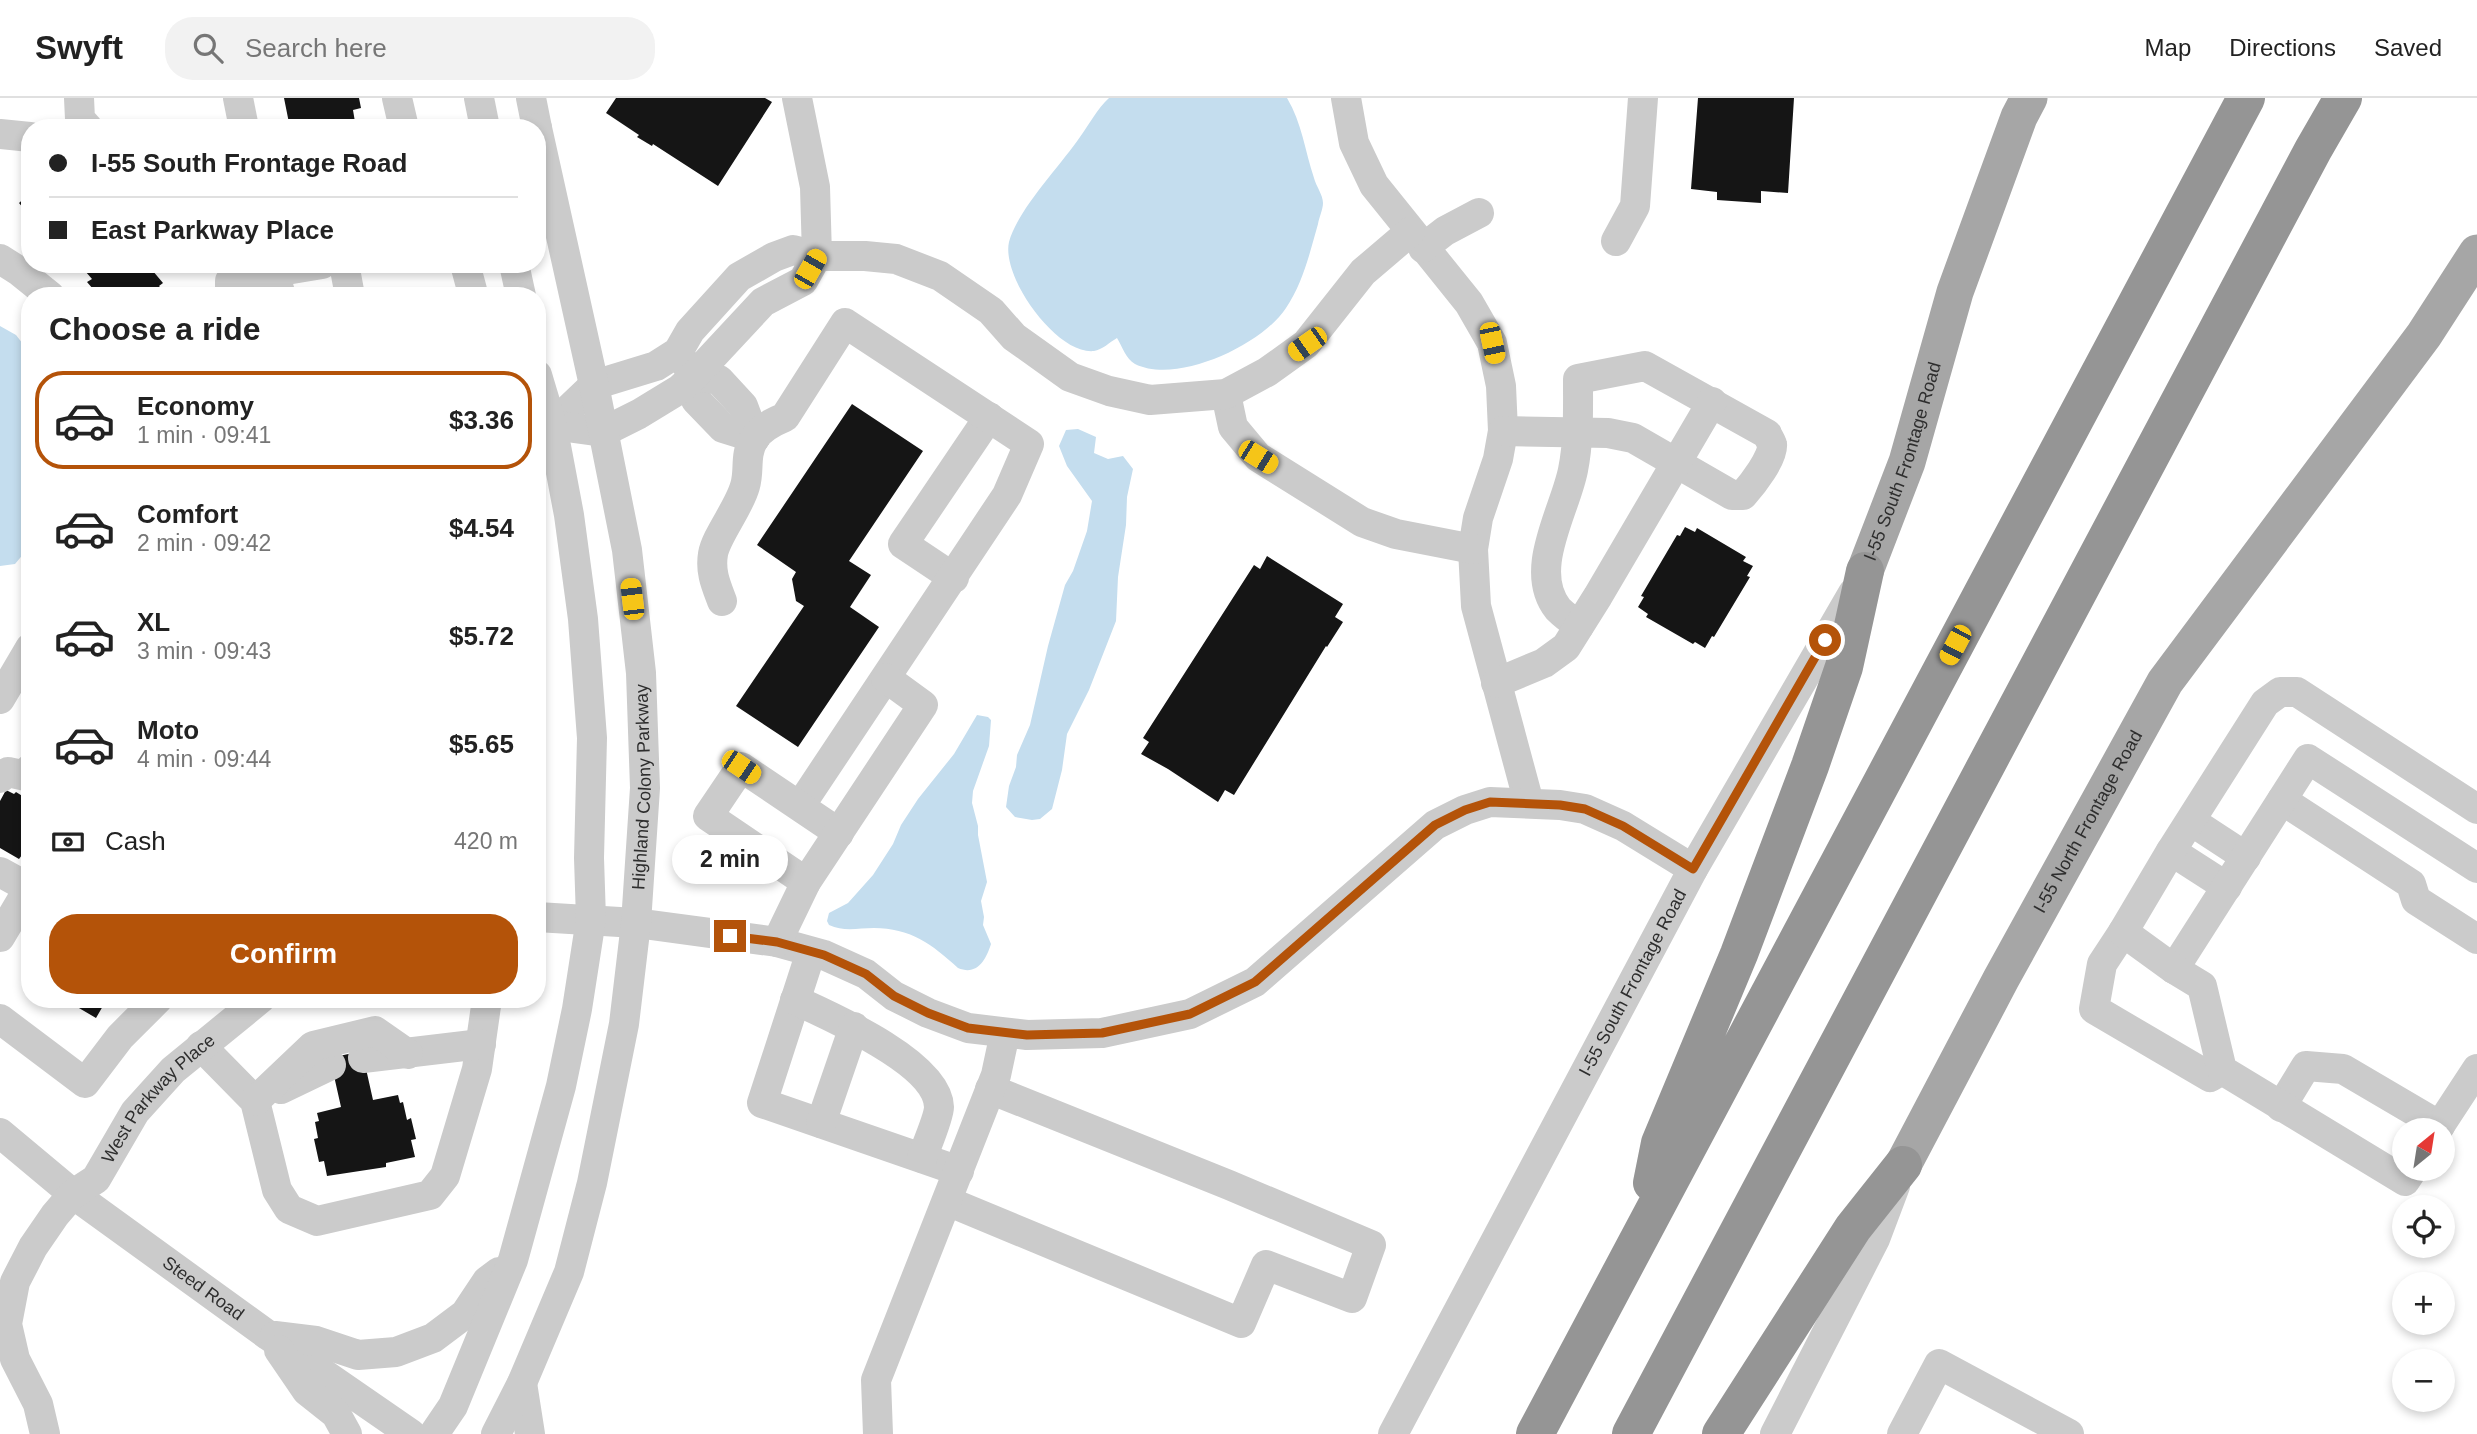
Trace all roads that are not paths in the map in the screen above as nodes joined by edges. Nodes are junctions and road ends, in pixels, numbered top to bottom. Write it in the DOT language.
graph roads {
  1 [pos="238,98"];
  2 [pos="397,98"];
  3 [pos="479,98"];
  4 [pos="531,98"];
  5 [pos="797,98"];
  6 [pos="1346,98"];
  7 [pos="1643,98"];
  8 [pos="2029,98"];
  9 [pos="2246,98"];
  10 [pos="2343,98"];
  11 [pos="242,119"];
  12 [pos="402,119"];
  13 [pos="483,119"];
  14 [pos="535,119"];
  15 [pos="0,134"];
  16 [pos="21,136"];
  17 [pos="546,169"];
  18 [pos="1479,213"];
  19 [pos="1416,240"];
  20 [pos="1616,241"];
  21 [pos="2477,253"];
  22 [pos="817,256"];
  23 [pos="0,259"];
  24 [pos="276,277"];
  25 [pos="225,280"];
  26 [pos="39,287"];
  27 [pos="686,364"];
  28 [pos="594,385"];
  29 [pos="1226,394"];
  30 [pos="1712,402"];
  31 [pos="989,417"];
  32 [pos="546,426"];
  33 [pos="546,427"];
  34 [pos="546,431"];
  35 [pos="1503,431"];
  36 [pos="603,432"];
  37 [pos="1578,432"];
  38 [pos="755,438"];
  39 [pos="1676,463"];
  40 [pos="1473,549"];
  41 [pos="1865,571"];
  42 [pos="954,578"];
  43 [pos="722,601"];
  44 [pos="1579,626"];
  45 [pos="21,654"];
  46 [pos="886,678"];
  47 [pos="1496,683"];
  48 [pos="0,699"];
  49 [pos="2282,800"];
  50 [pos="1529,803"];
  51 [pos="800,806"];
  52 [pos="2477,809"];
  53 [pos="2191,821"];
  54 [pos="839,833"];
  55 [pos="2171,851"];
  56 [pos="2246,857"];
  57 [pos="2477,867"];
  58 [pos="1693,869"];
  59 [pos="0,872"];
  60 [pos="806,882"];
  61 [pos="21,884"];
  62 [pos="2227,887"];
  63 [pos="21,902"];
  64 [pos="546,917"];
  65 [pos="591,919"];
  66 [pos="636,923"];
  67 [pos="2123,932"];
  68 [pos="0,937"];
  69 [pos="2477,939"];
  70 [pos="777,942"];
  71 [pos="811,952"];
  72 [pos="2174,970"];
  73 [pos="795,1000"];
  74 [pos="149,1008"];
  75 [pos="249,1008"];
  76 [pos="486,1008"];
  77 [pos="0,1019"];
  78 [pos="854,1027"];
  79 [pos="1005,1033"];
  80 [pos="481,1044"];
  81 [pos="201,1046"];
  82 [pos="408,1054"];
  83 [pos="363,1058"];
  84 [pos="331,1065"];
  85 [pos="2222,1070"];
  86 [pos="2472,1087"];
  87 [pos="990,1089"];
  88 [pos="255,1101"];
  89 [pos="2281,1107"];
  90 [pos="2423,1118"];
  91 [pos="2447,1118"];
  92 [pos="821,1124"];
  93 [pos="0,1133"];
  94 [pos="922,1158"];
  95 [pos="1903,1165"];
  96 [pos="958,1171"];
  97 [pos="2392,1173"];
  98 [pos="74,1194"];
  99 [pos="947,1201"];
  100 [pos="1643,1228"];
  101 [pos="513,1260"];
  102 [pos="269,1336"];
  103 [pos="522,1383"];
  104 [pos="1780,1432"];
  105 [pos="45,1434"];
  106 [pos="347,1434"];
  107 [pos="411,1434"];
  108 [pos="434,1434"];
  109 [pos="496,1434"];
  110 [pos="530,1434"];
  111 [pos="878,1434"];
  112 [pos="1393,1434"];
  113 [pos="1535,1434"];
  114 [pos="1631,1434"];
  115 [pos="1721,1434"];
  116 [pos="1902,1434"];
  117 [pos="2069,1434"];
  1 -- 11 [label="street"];
  2 -- 12 [label="street"];
  3 -- 13 [label="street"];
  4 -- 14 [label="street, Highland Colony Parkway"];
  5 -- 22 [label="street"];
  6 -- 19 [label="street"];
  7 -- 20 [label="street"];
  8 -- 41 [label="main road, I-55 South Frontage Road"];
  9 -- 100 [label="highway"];
  10 -- 114 [label="highway"];
  15 -- 16 [label="street"];
  17 -- 28 [label="street, Highland Colony Parkway"];
  18 -- 19 [label="street"];
  19 -- 29 [label="street"];
  19 -- 35 [label="street"];
  21 -- 95 [label="main road, I-55 North Frontage Road"];
  22 -- 27 [label="street"];
  22 -- 29 [label="street"];
  23 -- 26 [label="street"];
  24 -- 25 [label="street"];
  27 -- 28 [label="street"];
  27 -- 36 [label="street"];
  27 -- 38 [label="street"];
  28 -- 32 [label="street"];
  28 -- 36 [label="street, Highland Colony Parkway"];
  29 -- 40 [label="street"];
  30 -- 37 [label="street"];
  30 -- 39 [label="street"];
  30 -- 39 [label="street"];
  31 -- 38 [label="street"];
  31 -- 42 [label="street"];
  31 -- 42 [label="street"];
  33 -- 36 [label="street"];
  34 -- 65 [label="street"];
  35 -- 37 [label="street"];
  35 -- 40 [label="street"];
  36 -- 66 [label="street, Highland Colony Parkway"];
  37 -- 39 [label="street"];
  37 -- 44 [label="street"];
  38 -- 43 [label="street"];
  39 -- 44 [label="street"];
  40 -- 47 [label="street"];
  41 -- 58 [label="street, I-55 South Frontage Road"];
  41 -- 100 [label="highway"];
  42 -- 46 [label="street"];
  44 -- 47 [label="street"];
  45 -- 48 [label="street"];
  46 -- 51 [label="street"];
  46 -- 54 [label="street"];
  47 -- 50 [label="street"];
  49 -- 56 [label="street"];
  49 -- 57 [label="street"];
  49 -- 69 [label="street"];
  50 -- 58 [label="street"];
  50 -- 79 [label="street"];
  51 -- 54 [label="street"];
  51 -- 60 [label="street"];
  52 -- 53 [label="street"];
  53 -- 55 [label="street"];
  53 -- 56 [label="street"];
  54 -- 60 [label="street"];
  55 -- 62 [label="street"];
  55 -- 67 [label="street"];
  56 -- 62 [label="street"];
  58 -- 112 [label="street, I-55 South Frontage Road"];
  59 -- 61 [label="street"];
  60 -- 70 [label="street"];
  62 -- 72 [label="street"];
  63 -- 68 [label="street"];
  64 -- 65 [label="street"];
  65 -- 66 [label="street"];
  65 -- 101 [label="street"];
  66 -- 70 [label="street"];
  66 -- 103 [label="street, Highland Colony Parkway"];
  67 -- 72 [label="street"];
  67 -- 85 [label="street"];
  70 -- 71 [label="street"];
  71 -- 73 [label="street"];
  71 -- 79 [label="street"];
  72 -- 85 [label="street"];
  73 -- 78 [label="street"];
  73 -- 92 [label="street"];
  74 -- 77 [label="street"];
  75 -- 81 [label="street, West Parkway Place"];
  76 -- 80 [label="street"];
  78 -- 92 [label="street"];
  78 -- 94 [label="street"];
  79 -- 87 [label="street"];
  80 -- 82 [label="street"];
  80 -- 88 [label="street"];
  81 -- 88 [label="street"];
  81 -- 98 [label="street, West Parkway Place"];
  82 -- 83 [label="street"];
  82 -- 88 [label="street"];
  84 -- 88 [label="street"];
  85 -- 89 [label="street"];
  86 -- 91 [label="street"];
  87 -- 96 [label="street"];
  87 -- 99 [label="street"];
  89 -- 90 [label="street"];
  89 -- 97 [label="street"];
  92 -- 94 [label="street"];
  93 -- 98 [label="street, Steed Road"];
  94 -- 96 [label="street"];
  95 -- 104 [label="street, I-55 North Frontage Road"];
  95 -- 115 [label="highway"];
  96 -- 99 [label="street"];
  98 -- 102 [label="street, Steed Road"];
  98 -- 105 [label="street, West Parkway Place"];
  99 -- 111 [label="street"];
  100 -- 113 [label="highway"];
  101 -- 102 [label="street"];
  101 -- 108 [label="street"];
  102 -- 106 [label="street"];
  102 -- 107 [label="street, Steed Road"];
  103 -- 109 [label="street, Highland Colony Parkway"];
  103 -- 110 [label="street"];
  116 -- 117 [label="street"];
}
